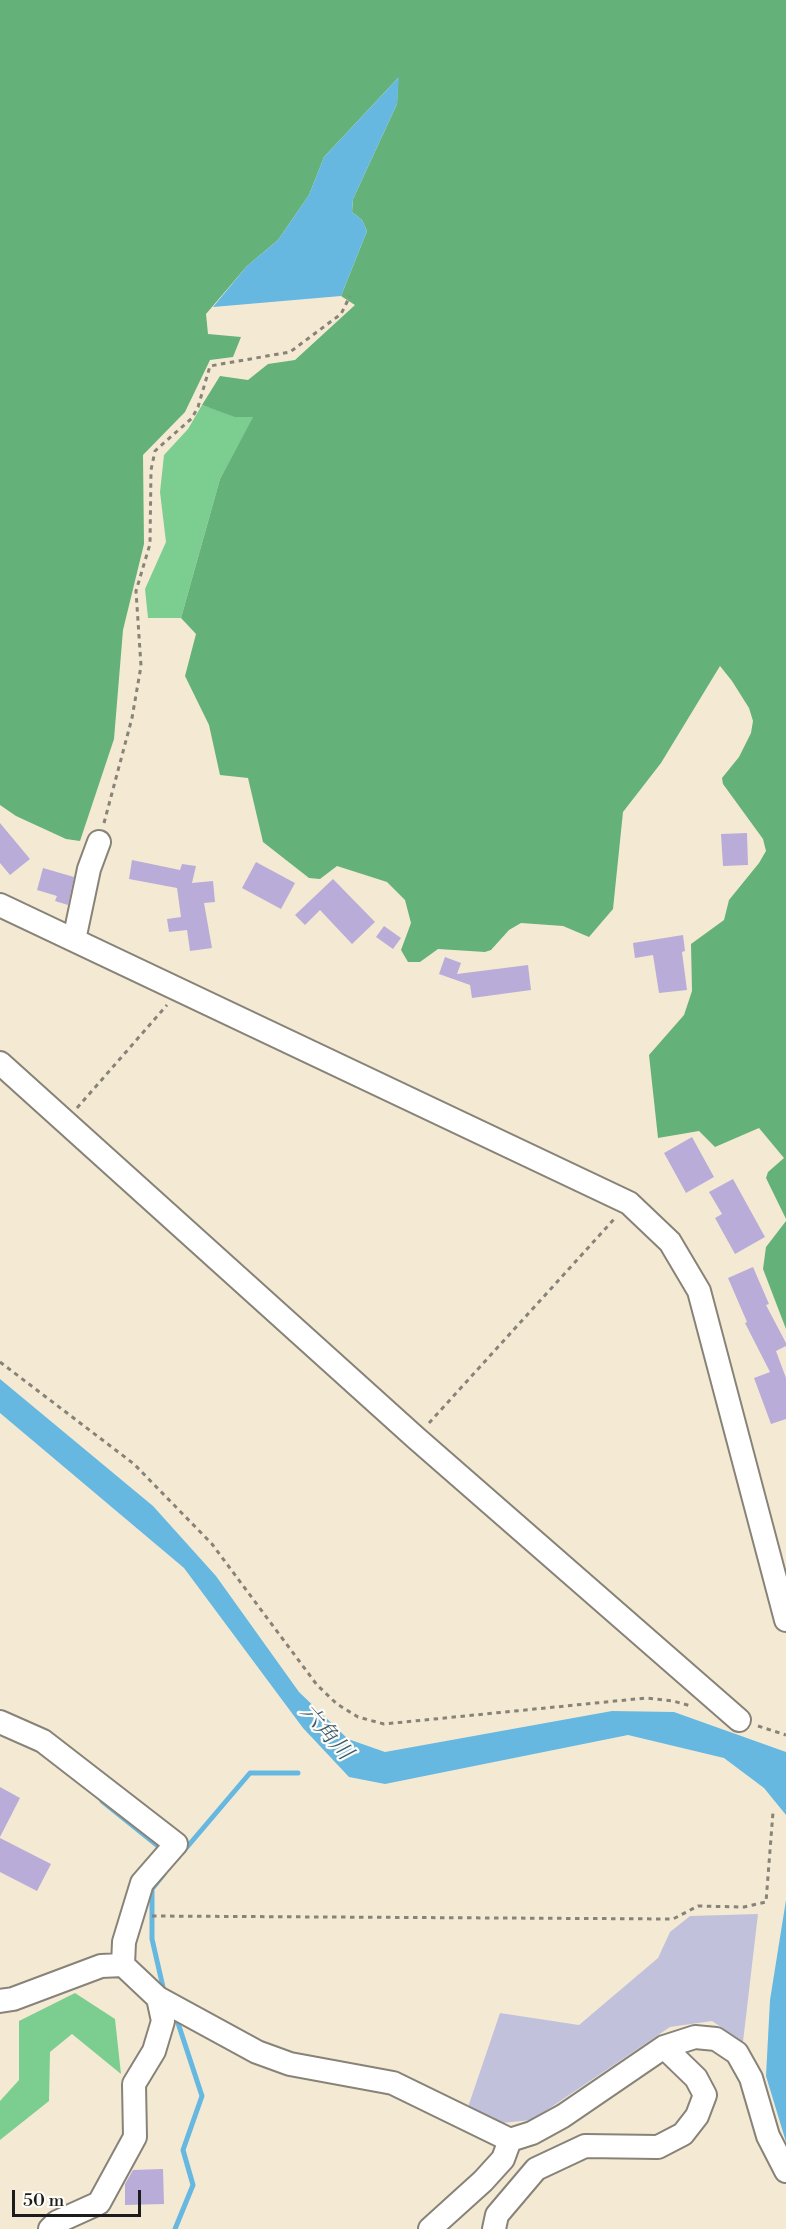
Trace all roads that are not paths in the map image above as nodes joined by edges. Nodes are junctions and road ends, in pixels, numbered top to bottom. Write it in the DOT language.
graph roads {
  1 [pos="99,842"];
  2 [pos="0,905"];
  3 [pos="74,940"];
  4 [pos="0,1063"];
  5 [pos="786,1620"];
  6 [pos="739,1720"];
  7 [pos="0,1722"];
  8 [pos="123,1965"];
  9 [pos="159,1998"];
  10 [pos="0,2001"];
  11 [pos="664,2047"];
  12 [pos="510,2140"];
  13 [pos="786,2171"];
  14 [pos="50,2229"];
  15 [pos="430,2229"];
  16 [pos="494,2229"];
  1 -- 3 [label="street"];
  2 -- 3 [label="street"];
  3 -- 5 [label="street"];
  4 -- 6 [label="street"];
  7 -- 8 [label="street"];
  8 -- 9 [label="street"];
  8 -- 10 [label="street"];
  9 -- 12 [label="street"];
  9 -- 14 [label="street"];
  11 -- 12 [label="street"];
  11 -- 13 [label="street"];
  11 -- 16 [label="street"];
  12 -- 15 [label="street"];
}
